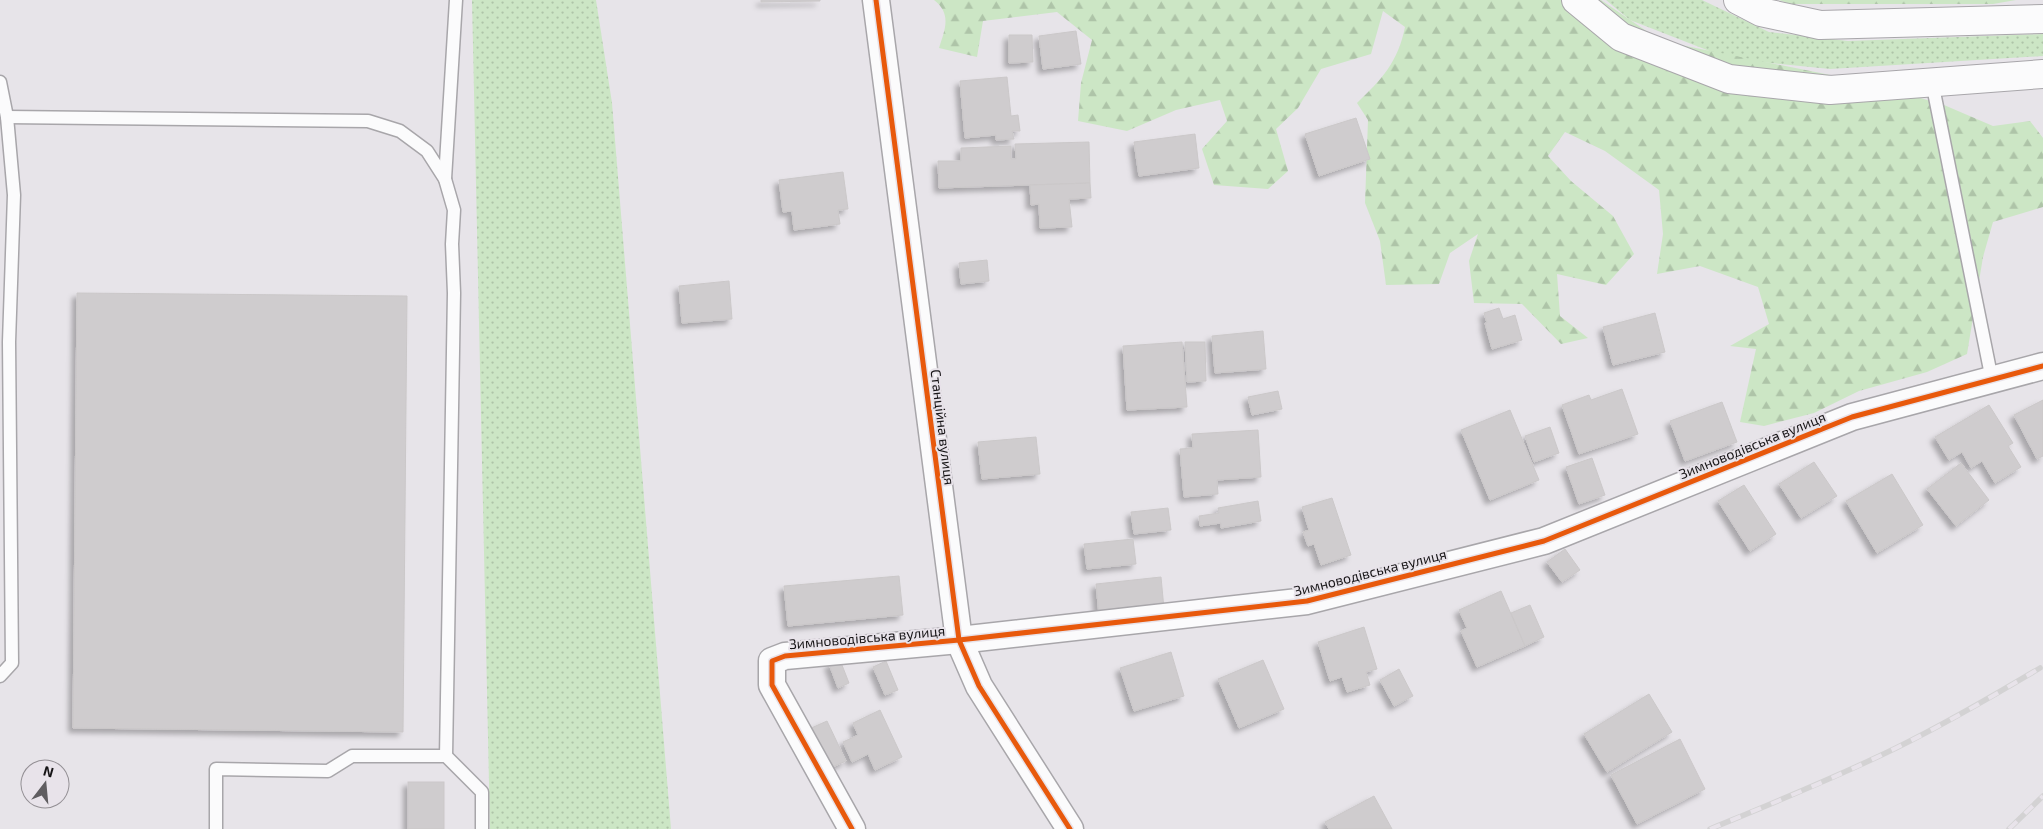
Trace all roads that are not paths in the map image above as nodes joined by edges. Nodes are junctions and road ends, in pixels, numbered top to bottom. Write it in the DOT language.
graph roads {
  1 [pos="456,0"];
  2 [pos="876,0"];
  3 [pos="1576,0"];
  4 [pos="1738,0"];
  5 [pos="2043,19"];
  6 [pos="2043,74"];
  7 [pos="0,82"];
  8 [pos="1932,82"];
  9 [pos="6,116"];
  10 [pos="446,179"];
  11 [pos="2043,366"];
  12 [pos="1992,380"];
  13 [pos="959,640"];
  14 [pos="0,676"];
  15 [pos="446,756"];
  16 [pos="216,829"];
  17 [pos="482,829"];
  18 [pos="852,829"];
  19 [pos="1070,829"];
  1 -- 10 [label="lane"];
  2 -- 13 [label="street, Станційна вулиця"];
  3 -- 8 [label="street"];
  4 -- 5 [label="street"];
  6 -- 8 [label="street"];
  7 -- 9 [label="lane"];
  8 -- 12 [label="lane"];
  9 -- 10 [label="lane"];
  9 -- 14 [label="lane"];
  10 -- 15 [label="lane"];
  11 -- 12 [label="street, Зимноводівська вулиця"];
  12 -- 13 [label="street, Зимноводівська вулиця"];
  13 -- 18 [label="street, Зимноводівська вулиця"];
  13 -- 19 [label="street, Станційна вулиця"];
  15 -- 16 [label="lane"];
  15 -- 17 [label="lane"];
}
